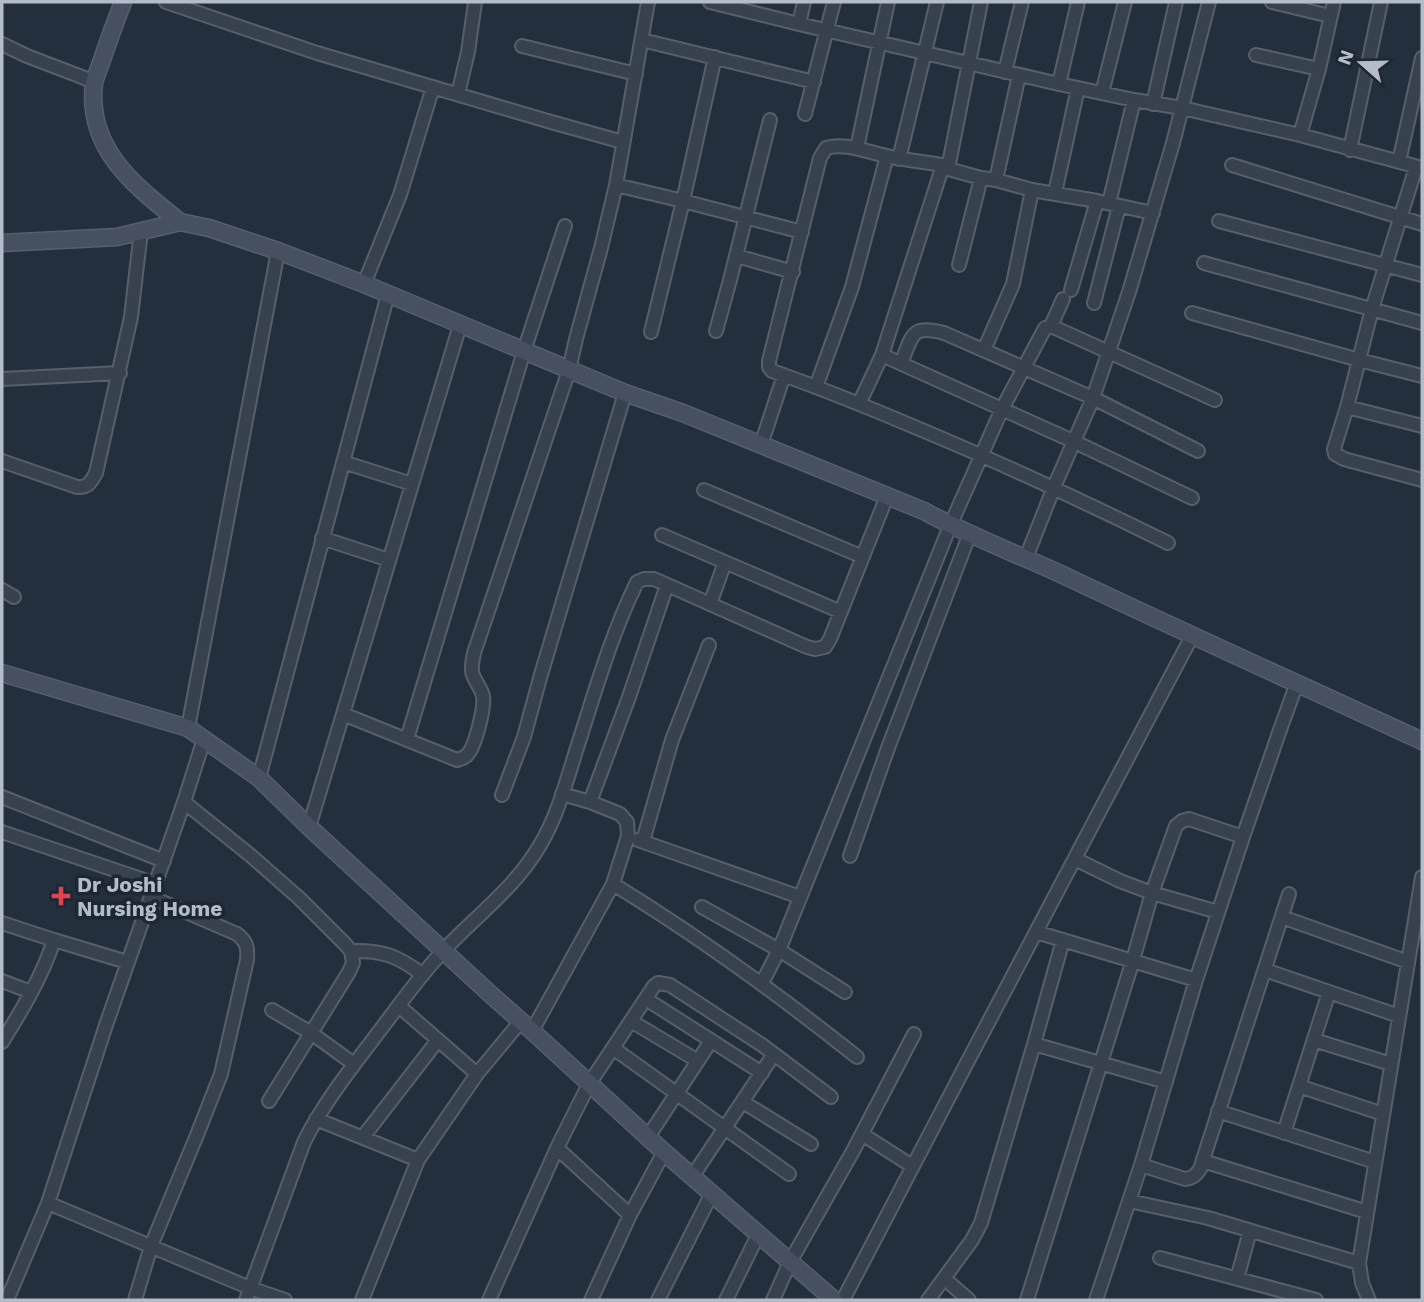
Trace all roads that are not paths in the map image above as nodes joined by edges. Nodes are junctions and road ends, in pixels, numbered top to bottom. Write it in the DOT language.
graph roads {
  1 [pos="123,2"];
  2 [pos="166,2"];
  3 [pos="475,2"];
  4 [pos="648,2"];
  5 [pos="710,2"];
  6 [pos="804,2"];
  7 [pos="834,2"];
  8 [pos="888,2"];
  9 [pos="937,2"];
  10 [pos="981,2"];
  11 [pos="1022,2"];
  12 [pos="1078,2"];
  13 [pos="1125,2"];
  14 [pos="1176,2"];
  15 [pos="1209,2"];
  16 [pos="1272,2"];
  17 [pos="1334,2"];
  18 [pos="1381,2"];
  19 [pos="751,7"];
  20 [pos="1330,16"];
  21 [pos="799,24"];
  22 [pos="828,31"];
  23 [pos="642,40"];
  24 [pos="879,42"];
  25 [pos="2,44"];
  26 [pos="522,46"];
  27 [pos="925,53"];
  28 [pos="1256,55"];
  29 [pos="715,57"];
  30 [pos="1422,58"];
  31 [pos="968,63"];
  32 [pos="1319,69"];
  33 [pos="1005,72"];
  34 [pos="636,74"];
  35 [pos="1019,75"];
  36 [pos="94,82"];
  37 [pos="814,82"];
  38 [pos="1059,84"];
  39 [pos="433,87"];
  40 [pos="1078,88"];
  41 [pos="1102,93"];
  42 [pos="458,94"];
  43 [pos="1134,100"];
  44 [pos="1153,104"];
  45 [pos="1182,108"];
  46 [pos="805,114"];
  47 [pos="770,120"];
  48 [pos="1300,135"];
  49 [pos="623,142"];
  50 [pos="857,148"];
  51 [pos="1350,150"];
  52 [pos="893,157"];
  53 [pos="1399,162"];
  54 [pos="1232,165"];
  55 [pos="945,167"];
  56 [pos="1419,167"];
  57 [pos="981,178"];
  58 [pos="996,180"];
  59 [pos="617,185"];
  60 [pos="1032,190"];
  61 [pos="1055,193"];
  62 [pos="683,201"];
  63 [pos="1108,204"];
  64 [pos="1153,213"];
  65 [pos="746,217"];
  66 [pos="1400,218"];
  67 [pos="1219,221"];
  68 [pos="180,222"];
  69 [pos="1422,223"];
  70 [pos="565,226"];
  71 [pos="141,231"];
  72 [pos="802,232"];
  73 [pos="2,243"];
  74 [pos="278,251"];
  75 [pos="737,256"];
  76 [pos="1204,263"];
  77 [pos="959,265"];
  78 [pos="1387,265"];
  79 [pos="793,272"];
  80 [pos="1422,275"];
  81 [pos="365,284"];
  82 [pos="388,293"];
  83 [pos="1094,303"];
  84 [pos="1372,309"];
  85 [pos="1192,313"];
  86 [pos="1422,323"];
  87 [pos="460,325"];
  88 [pos="1051,326"];
  89 [pos="716,331"];
  90 [pos="651,332"];
  91 [pos="984,350"];
  92 [pos="524,351"];
  93 [pos="1108,351"];
  94 [pos="882,355"];
  95 [pos="1359,360"];
  96 [pos="901,363"];
  97 [pos="1024,368"];
  98 [pos="569,370"];
  99 [pos="120,373"];
  100 [pos="784,376"];
  101 [pos="1422,376"];
  102 [pos="2,379"];
  103 [pos="816,387"];
  104 [pos="625,393"];
  105 [pos="1093,398"];
  106 [pos="1215,400"];
  107 [pos="859,404"];
  108 [pos="1347,407"];
  109 [pos="1002,409"];
  110 [pos="1422,426"];
  111 [pos="1074,442"];
  112 [pos="761,445"];
  113 [pos="1198,451"];
  114 [pos="982,456"];
  115 [pos="2,461"];
  116 [pos="343,462"];
  117 [pos="1422,480"];
  118 [pos="412,484"];
  119 [pos="1054,487"];
  120 [pos="704,490"];
  121 [pos="887,496"];
  122 [pos="1192,498"];
  123 [pos="950,526"];
  124 [pos="970,533"];
  125 [pos="662,536"];
  126 [pos="322,538"];
  127 [pos="1168,542"];
  128 [pos="863,557"];
  129 [pos="1026,558"];
  130 [pos="390,560"];
  131 [pos="725,562"];
  132 [pos="667,584"];
  133 [pos="2,590"];
  134 [pos="15,597"];
  135 [pos="710,604"];
  136 [pos="841,612"];
  137 [pos="1192,636"];
  138 [pos="709,645"];
  139 [pos="2,673"];
  140 [pos="1297,683"];
  141 [pos="343,714"];
  142 [pos="188,728"];
  143 [pos="204,739"];
  144 [pos="407,739"];
  145 [pos="1422,741"];
  146 [pos="258,778"];
  147 [pos="562,794"];
  148 [pos="502,795"];
  149 [pos="2,797"];
  150 [pos="184,802"];
  151 [pos="590,802"];
  152 [pos="309,827"];
  153 [pos="2,832"];
  154 [pos="628,836"];
  155 [pos="1243,837"];
  156 [pos="643,841"];
  157 [pos="850,856"];
  158 [pos="1075,859"];
  159 [pos="163,861"];
  160 [pos="1422,877"];
  161 [pos="156,884"];
  162 [pos="613,884"];
  163 [pos="1152,892"];
  164 [pos="1289,894"];
  165 [pos="800,897"];
  166 [pos="151,898"];
  167 [pos="702,907"];
  168 [pos="1218,912"];
  169 [pos="1282,917"];
  170 [pos="2,923"];
  171 [pos="1036,932"];
  172 [pos="54,940"];
  173 [pos="1063,940"];
  174 [pos="779,950"];
  175 [pos="351,951"];
  176 [pos="443,951"];
  177 [pos="1133,960"];
  178 [pos="127,961"];
  179 [pos="1408,961"];
  180 [pos="1265,970"];
  181 [pos="423,975"];
  182 [pos="1196,980"];
  183 [pos="2,981"];
  184 [pos="762,983"];
  185 [pos="31,992"];
  186 [pos="845,992"];
  187 [pos="1329,992"];
  188 [pos="646,999"];
  189 [pos="399,1006"];
  190 [pos="272,1010"];
  191 [pos="1399,1016"];
  192 [pos="631,1021"];
  193 [pos="527,1026"];
  194 [pos="311,1034"];
  195 [pos="914,1034"];
  196 [pos="438,1040"];
  197 [pos="1314,1040"];
  198 [pos="711,1041"];
  199 [pos="2,1042"];
  200 [pos="1034,1044"];
  201 [pos="613,1048"];
  202 [pos="774,1054"];
  203 [pos="857,1057"];
  204 [pos="698,1061"];
  205 [pos="1100,1063"];
  206 [pos="355,1064"];
  207 [pos="1391,1064"];
  208 [pos="762,1073"];
  209 [pos="477,1074"];
  210 [pos="1166,1082"];
  211 [pos="589,1084"];
  212 [pos="1299,1086"];
  213 [pos="676,1095"];
  214 [pos="831,1097"];
  215 [pos="270,1101"];
  216 [pos="743,1102"];
  217 [pos="1219,1111"];
  218 [pos="1383,1114"];
  219 [pos="316,1119"];
  220 [pos="725,1129"];
  221 [pos="1284,1133"];
  222 [pos="862,1134"];
  223 [pos="363,1137"];
  224 [pos="648,1137"];
  225 [pos="811,1144"];
  226 [pos="557,1148"];
  227 [pos="664,1152"];
  228 [pos="418,1160"];
  229 [pos="1203,1161"];
  230 [pos="1375,1162"];
  231 [pos="1141,1165"];
  232 [pos="912,1166"];
  233 [pos="789,1174"];
  234 [pos="692,1177"];
  235 [pos="711,1195"];
  236 [pos="1129,1201"];
  237 [pos="48,1203"];
  238 [pos="1367,1212"];
  239 [pos="630,1215"];
  240 [pos="1250,1231"];
  241 [pos="758,1236"];
  242 [pos="151,1246"];
  243 [pos="1160,1258"];
  244 [pos="790,1262"];
  245 [pos="1359,1263"];
  246 [pos="945,1279"];
  247 [pos="1237,1279"];
  248 [pos="248,1294"];
  249 [pos="7,1300"];
  250 [pos="135,1300"];
  251 [pos="285,1300"];
  252 [pos="362,1300"];
  253 [pos="489,1300"];
  254 [pos="591,1300"];
  255 [pos="658,1300"];
  256 [pos="726,1300"];
  257 [pos="773,1300"];
  258 [pos="834,1300"];
  259 [pos="843,1300"];
  260 [pos="928,1300"];
  261 [pos="969,1300"];
  262 [pos="1027,1300"];
  263 [pos="1096,1300"];
  264 [pos="1316,1300"];
  265 [pos="1369,1300"];
  1 -- 36 [label="main road"];
  2 -- 39 [label="street"];
  3 -- 42 [label="street"];
  4 -- 23 [label="street"];
  5 -- 19 [label="street"];
  6 -- 21 [label="street"];
  7 -- 22 [label="street"];
  8 -- 24 [label="street"];
  9 -- 27 [label="street"];
  10 -- 31 [label="street"];
  11 -- 33 [label="street"];
  12 -- 38 [label="street"];
  13 -- 41 [label="street"];
  14 -- 44 [label="street"];
  15 -- 45 [label="street"];
  16 -- 20 [label="street"];
  17 -- 20 [label="street"];
  18 -- 51 [label="street"];
  19 -- 21 [label="street"];
  20 -- 32 [label="street"];
  21 -- 22 [label="street"];
  22 -- 24 [label="street"];
  22 -- 37 [label="street"];
  23 -- 29 [label="street"];
  23 -- 34 [label="street"];
  24 -- 27 [label="street"];
  24 -- 50 [label="street"];
  25 -- 36 [label="street"];
  26 -- 34 [label="street"];
  27 -- 31 [label="street"];
  27 -- 52 [label="street"];
  28 -- 32 [label="street"];
  29 -- 37 [label="street"];
  29 -- 62 [label="street"];
  30 -- 53 [label="street"];
  31 -- 33 [label="street"];
  31 -- 55 [label="street"];
  32 -- 48 [label="street"];
  33 -- 35 [label="street"];
  34 -- 49 [label="street"];
  35 -- 38 [label="street"];
  35 -- 58 [label="street"];
  36 -- 68 [label="main road"];
  37 -- 46 [label="street"];
  38 -- 40 [label="street"];
  39 -- 42 [label="street"];
  39 -- 81 [label="street"];
  40 -- 41 [label="street"];
  40 -- 61 [label="street"];
  41 -- 43 [label="street"];
  42 -- 49 [label="street"];
  43 -- 44 [label="street"];
  43 -- 63 [label="street"];
  44 -- 45 [label="street"];
  45 -- 48 [label="street"];
  45 -- 64 [label="street"];
  47 -- 65 [label="street"];
  48 -- 51 [label="street"];
  49 -- 59 [label="street"];
  50 -- 52 [label="street"];
  50 -- 72 [label="street"];
  51 -- 53 [label="street"];
  52 -- 55 [label="street"];
  52 -- 103 [label="street"];
  53 -- 56 [label="street"];
  54 -- 66 [label="street"];
  55 -- 57 [label="street"];
  55 -- 94 [label="street"];
  56 -- 66 [label="street"];
  57 -- 58 [label="street"];
  57 -- 77 [label="street"];
  58 -- 60 [label="street"];
  59 -- 62 [label="street"];
  59 -- 98 [label="street"];
  60 -- 61 [label="street"];
  60 -- 91 [label="street"];
  61 -- 63 [label="street"];
  62 -- 65 [label="street"];
  62 -- 90 [label="street"];
  63 -- 64 [label="street"];
  63 -- 83 [label="street"];
  63 -- 88 [label="street"];
  64 -- 93 [label="street"];
  65 -- 72 [label="street"];
  65 -- 75 [label="street"];
  66 -- 69 [label="street"];
  66 -- 78 [label="street"];
  67 -- 78 [label="street"];
  68 -- 71 [label="main road"];
  68 -- 74 [label="main road"];
  70 -- 92 [label="street"];
  71 -- 73 [label="main road"];
  71 -- 99 [label="street"];
  72 -- 79 [label="street"];
  74 -- 81 [label="main road"];
  74 -- 142 [label="street"];
  75 -- 79 [label="street"];
  75 -- 89 [label="street"];
  76 -- 84 [label="street"];
  78 -- 80 [label="street"];
  78 -- 84 [label="street"];
  79 -- 100 [label="street"];
  81 -- 82 [label="main road"];
  82 -- 87 [label="main road"];
  82 -- 116 [label="street"];
  84 -- 86 [label="street"];
  84 -- 95 [label="street"];
  85 -- 95 [label="street"];
  87 -- 92 [label="main road"];
  87 -- 118 [label="street"];
  88 -- 93 [label="street"];
  88 -- 97 [label="street"];
  91 -- 96 [label="street"];
  91 -- 97 [label="street"];
  92 -- 98 [label="main road"];
  92 -- 144 [label="street"];
  93 -- 105 [label="street"];
  93 -- 106 [label="street"];
  94 -- 96 [label="street"];
  94 -- 107 [label="street"];
  95 -- 101 [label="street"];
  95 -- 108 [label="street"];
  96 -- 109 [label="street"];
  97 -- 105 [label="street"];
  97 -- 109 [label="street"];
  98 -- 104 [label="main road"];
  98 -- 144 [label="street"];
  99 -- 102 [label="street"];
  99 -- 115 [label="street"];
  100 -- 103 [label="street"];
  100 -- 112 [label="street"];
  103 -- 107 [label="street"];
  104 -- 112 [label="main road"];
  104 -- 148 [label="street"];
  105 -- 111 [label="street"];
  105 -- 113 [label="street"];
  107 -- 114 [label="street"];
  108 -- 110 [label="street"];
  108 -- 117 [label="street"];
  109 -- 111 [label="street"];
  109 -- 114 [label="street"];
  111 -- 119 [label="street"];
  111 -- 122 [label="street"];
  112 -- 121 [label="main road"];
  114 -- 119 [label="street"];
  114 -- 123 [label="street"];
  116 -- 118 [label="street"];
  116 -- 126 [label="street"];
  118 -- 130 [label="street"];
  119 -- 127 [label="street"];
  119 -- 129 [label="street"];
  120 -- 128 [label="street"];
  121 -- 123 [label="main road"];
  121 -- 128 [label="street"];
  123 -- 124 [label="main road"];
  123 -- 165 [label="street"];
  124 -- 129 [label="main road"];
  124 -- 157 [label="street"];
  125 -- 131 [label="street"];
  126 -- 130 [label="street"];
  126 -- 146 [label="street"];
  128 -- 136 [label="street"];
  129 -- 137 [label="main road"];
  130 -- 141 [label="street"];
  131 -- 135 [label="street"];
  131 -- 136 [label="street"];
  132 -- 135 [label="street"];
  132 -- 147 [label="street"];
  132 -- 151 [label="street"];
  133 -- 134 [label="street"];
  135 -- 136 [label="street"];
  137 -- 140 [label="main road"];
  137 -- 158 [label="street"];
  138 -- 156 [label="street"];
  139 -- 142 [label="main road"];
  140 -- 145 [label="main road"];
  140 -- 155 [label="street"];
  141 -- 144 [label="street"];
  141 -- 152 [label="street"];
  142 -- 143 [label="main road"];
  143 -- 146 [label="main road"];
  143 -- 150 [label="street"];
  146 -- 152 [label="main road"];
  147 -- 151 [label="street"];
  147 -- 176 [label="street"];
  149 -- 159 [label="street"];
  150 -- 159 [label="street"];
  150 -- 175 [label="street"];
  151 -- 154 [label="street"];
  152 -- 176 [label="main road"];
  153 -- 161 [label="street"];
  154 -- 156 [label="street"];
  154 -- 162 [label="street"];
  155 -- 163 [label="street"];
  155 -- 168 [label="street"];
  156 -- 165 [label="street"];
  158 -- 163 [label="street"];
  158 -- 171 [label="street"];
  159 -- 161 [label="street"];
  160 -- 179 [label="street"];
  161 -- 166 [label="street"];
  162 -- 184 [label="street"];
  162 -- 193 [label="street"];
  163 -- 168 [label="street"];
  163 -- 177 [label="street"];
  164 -- 169 [label="street"];
  165 -- 174 [label="street"];
  166 -- 178 [label="street"];
  166 -- 242 [label="street"];
  167 -- 174 [label="street"];
  168 -- 182 [label="street"];
  169 -- 179 [label="street"];
  169 -- 180 [label="street"];
  170 -- 172 [label="street"];
  171 -- 173 [label="street"];
  171 -- 232 [label="street"];
  172 -- 178 [label="street"];
  172 -- 185 [label="street"];
  173 -- 177 [label="street"];
  173 -- 200 [label="street"];
  174 -- 184 [label="street"];
  174 -- 186 [label="street"];
  175 -- 181 [label="street"];
  175 -- 194 [label="street"];
  176 -- 181 [label="street"];
  176 -- 193 [label="main road"];
  177 -- 182 [label="street"];
  177 -- 205 [label="street"];
  178 -- 237 [label="street"];
  179 -- 191 [label="street"];
  180 -- 187 [label="street"];
  180 -- 217 [label="street"];
  181 -- 189 [label="street"];
  182 -- 210 [label="street"];
  183 -- 185 [label="street"];
  184 -- 203 [label="street"];
  185 -- 199 [label="street"];
  187 -- 191 [label="street"];
  187 -- 197 [label="street"];
  188 -- 192 [label="street"];
  188 -- 198 [label="street"];
  188 -- 202 [label="street"];
  189 -- 196 [label="street"];
  189 -- 206 [label="street"];
  190 -- 194 [label="street"];
  191 -- 207 [label="street"];
  192 -- 201 [label="street"];
  192 -- 204 [label="street"];
  193 -- 209 [label="street"];
  193 -- 211 [label="main road"];
  194 -- 206 [label="street"];
  194 -- 215 [label="street"];
  195 -- 222 [label="street"];
  196 -- 209 [label="street"];
  196 -- 223 [label="street"];
  197 -- 207 [label="street"];
  197 -- 212 [label="street"];
  198 -- 204 [label="street"];
  198 -- 208 [label="street"];
  200 -- 205 [label="street"];
  200 -- 246 [label="street"];
  201 -- 211 [label="street"];
  201 -- 213 [label="street"];
  202 -- 208 [label="street"];
  202 -- 214 [label="street"];
  204 -- 213 [label="street"];
  205 -- 210 [label="street"];
  205 -- 262 [label="street"];
  206 -- 219 [label="street"];
  207 -- 218 [label="street"];
  208 -- 216 [label="street"];
  209 -- 228 [label="street"];
  210 -- 231 [label="street"];
  211 -- 224 [label="main road"];
  211 -- 226 [label="street"];
  212 -- 218 [label="street"];
  212 -- 221 [label="street"];
  213 -- 220 [label="street"];
  213 -- 224 [label="street"];
  216 -- 220 [label="street"];
  216 -- 225 [label="street"];
  217 -- 221 [label="street"];
  217 -- 229 [label="street"];
  218 -- 230 [label="street"];
  219 -- 223 [label="street"];
  219 -- 248 [label="street"];
  220 -- 233 [label="street"];
  220 -- 234 [label="street"];
  221 -- 230 [label="street"];
  222 -- 232 [label="street"];
  222 -- 244 [label="street"];
  223 -- 228 [label="street"];
  224 -- 227 [label="main road"];
  226 -- 239 [label="street"];
  226 -- 253 [label="street"];
  227 -- 234 [label="main road"];
  227 -- 239 [label="street"];
  228 -- 252 [label="street"];
  229 -- 231 [label="street"];
  229 -- 238 [label="street"];
  230 -- 238 [label="street"];
  231 -- 236 [label="street"];
  232 -- 259 [label="street"];
  234 -- 235 [label="main road"];
  235 -- 241 [label="main road"];
  235 -- 255 [label="street"];
  236 -- 240 [label="street"];
  236 -- 263 [label="street"];
  237 -- 242 [label="street"];
  237 -- 249 [label="street"];
  238 -- 245 [label="street"];
  239 -- 254 [label="street"];
  240 -- 245 [label="street"];
  240 -- 247 [label="street"];
  241 -- 244 [label="main road"];
  241 -- 256 [label="street"];
  242 -- 248 [label="street"];
  242 -- 250 [label="street"];
  243 -- 247 [label="street"];
  244 -- 257 [label="street"];
  244 -- 258 [label="main road"];
  245 -- 265 [label="street"];
  246 -- 260 [label="street"];
  246 -- 261 [label="street"];
  247 -- 264 [label="street"];
  248 -- 251 [label="street"];
}
